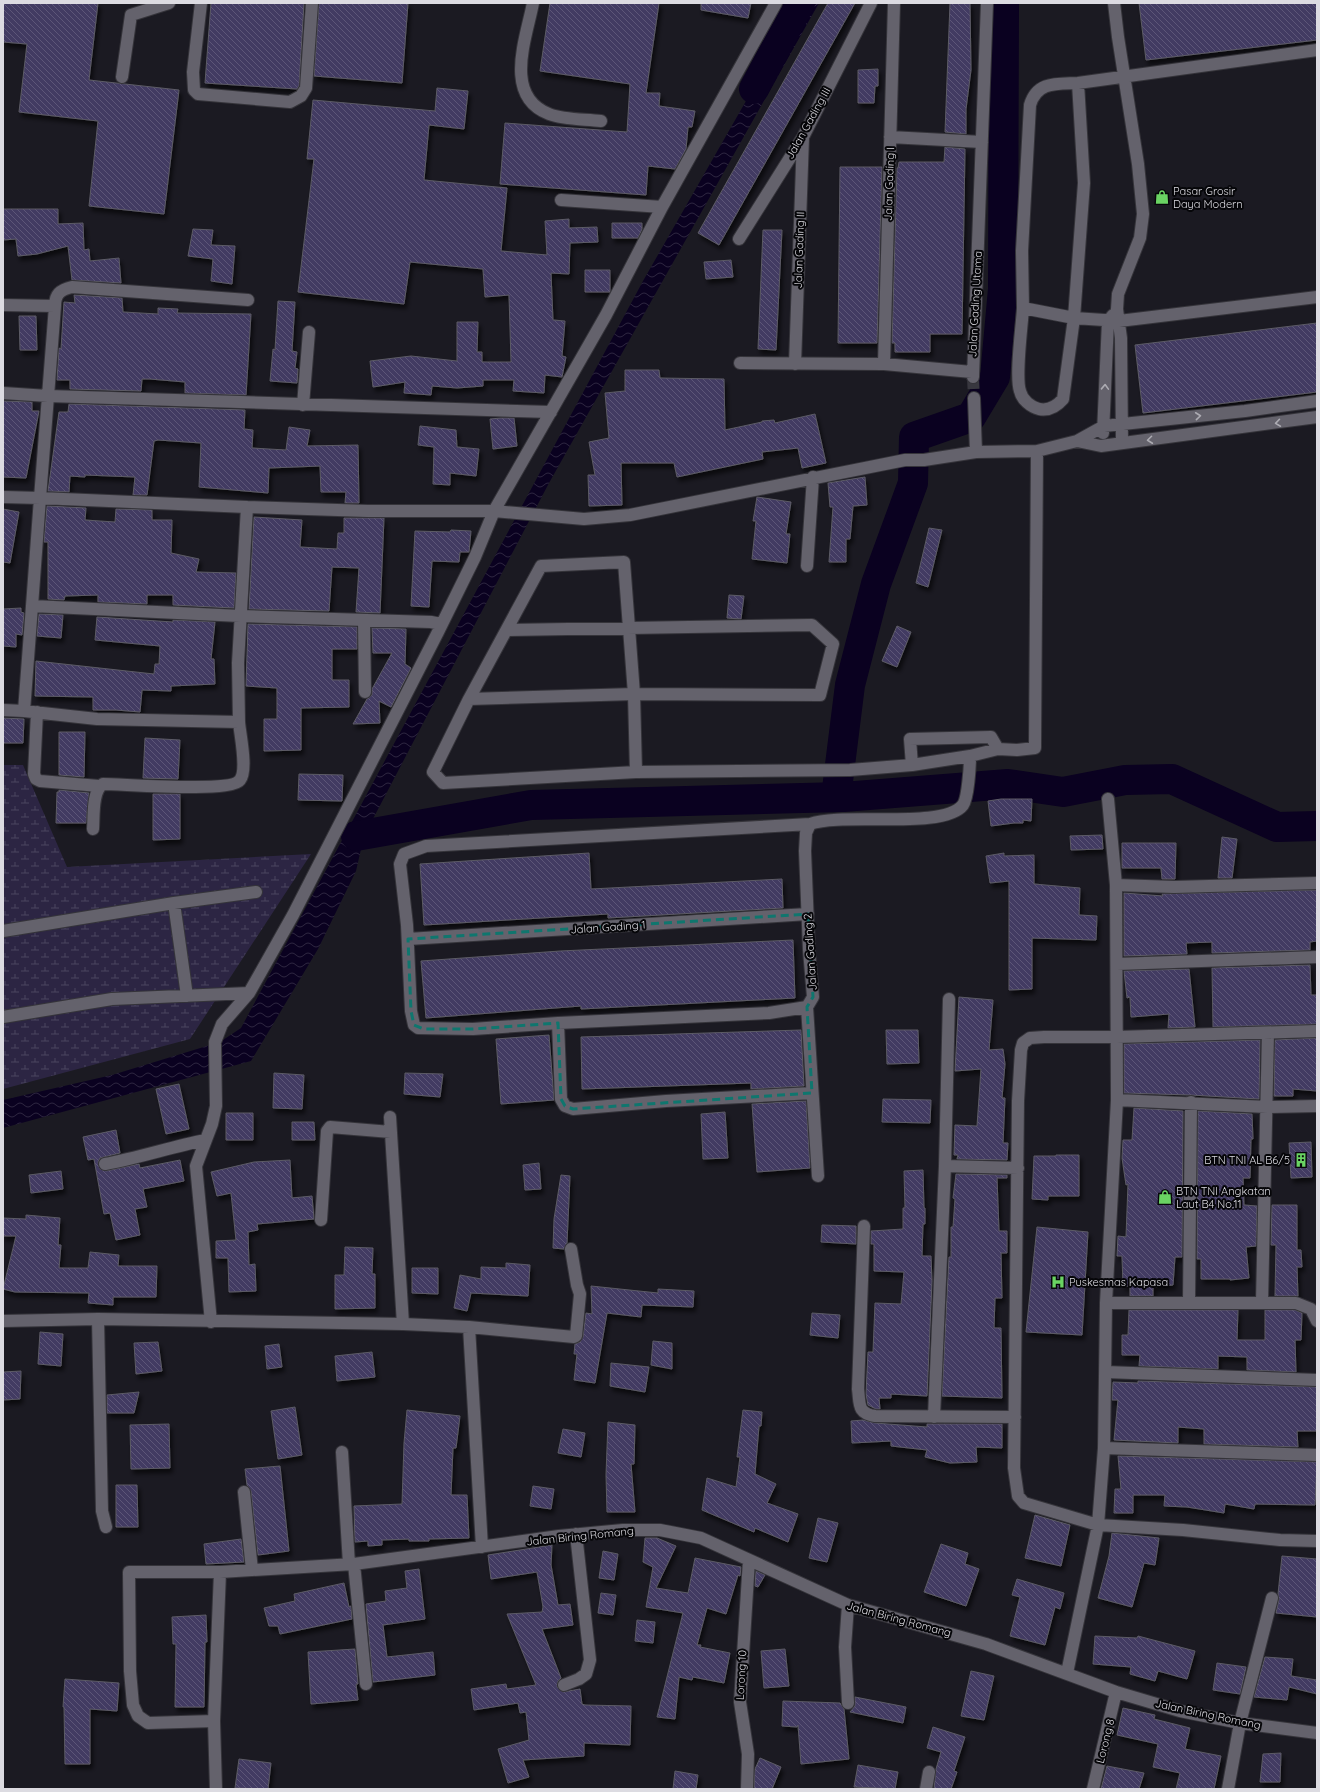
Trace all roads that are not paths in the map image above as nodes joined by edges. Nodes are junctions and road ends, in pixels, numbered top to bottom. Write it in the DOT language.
graph roads {
  1 [pos="169,3"];
  2 [pos="201,3"];
  3 [pos="312,3"];
  4 [pos="533,3"];
  5 [pos="776,3"];
  6 [pos="870,3"];
  7 [pos="894,3"];
  8 [pos="987,3"];
  9 [pos="1114,3"];
  10 [pos="1317,50"];
  11 [pos="1124,75"];
  12 [pos="122,77"];
  13 [pos="1078,83"];
  14 [pos="601,121"];
  15 [pos="803,137"];
  16 [pos="890,138"];
  17 [pos="982,142"];
  18 [pos="561,200"];
  19 [pos="662,207"];
  20 [pos="739,239"];
  21 [pos="1317,297"];
  22 [pos="248,300"];
  23 [pos="3,305"];
  24 [pos="54,306"];
  25 [pos="1023,308"];
  26 [pos="1074,318"];
  27 [pos="1114,321"];
  28 [pos="309,332"];
  29 [pos="740,363"];
  30 [pos="795,364"];
  31 [pos="884,364"];
  32 [pos="3,393"];
  33 [pos="48,396"];
  34 [pos="974,398"];
  35 [pos="1317,401"];
  36 [pos="303,405"];
  37 [pos="551,412"];
  38 [pos="1317,417"];
  39 [pos="1123,424"];
  40 [pos="1104,426"];
  41 [pos="1077,441"];
  42 [pos="1122,443"];
  43 [pos="1101,446"];
  44 [pos="1037,451"];
  45 [pos="976,452"];
  46 [pos="813,477"];
  47 [pos="3,497"];
  48 [pos="40,498"];
  49 [pos="247,507"];
  50 [pos="494,512"];
  51 [pos="807,566"];
  52 [pos="32,606"];
  53 [pos="240,616"];
  54 [pos="364,620"];
  55 [pos="441,624"];
  56 [pos="630,627"];
  57 [pos="507,630"];
  58 [pos="365,692"];
  59 [pos="634,694"];
  60 [pos="468,700"];
  61 [pos="3,710"];
  62 [pos="24,711"];
  63 [pos="37,712"];
  64 [pos="239,722"];
  65 [pos="998,749"];
  66 [pos="970,756"];
  67 [pos="912,765"];
  68 [pos="636,772"];
  69 [pos="99,786"];
  70 [pos="1108,800"];
  71 [pos="810,824"];
  72 [pos="93,829"];
  73 [pos="1317,883"];
  74 [pos="1116,885"];
  75 [pos="256,892"];
  76 [pos="174,903"];
  77 [pos="808,914"];
  78 [pos="3,931"];
  79 [pos="408,939"];
  80 [pos="1317,957"];
  81 [pos="1117,964"];
  82 [pos="249,993"];
  83 [pos="187,996"];
  84 [pos="948,999"];
  85 [pos="807,1007"];
  86 [pos="3,1017"];
  87 [pos="558,1023"];
  88 [pos="1317,1031"];
  89 [pos="1268,1033"];
  90 [pos="1117,1037"];
  91 [pos="812,1093"];
  92 [pos="1117,1100"];
  93 [pos="1191,1102"];
  94 [pos="1317,1106"];
  95 [pos="1267,1107"];
  96 [pos="390,1117"];
  97 [pos="391,1132"];
  98 [pos="205,1140"];
  99 [pos="104,1164"];
  100 [pos="945,1166"];
  101 [pos="1018,1168"];
  102 [pos="818,1176"];
  103 [pos="321,1220"];
  104 [pos="864,1226"];
  105 [pos="571,1249"];
  106 [pos="1106,1302"];
  107 [pos="1189,1302"];
  108 [pos="1262,1302"];
  109 [pos="98,1319"];
  110 [pos="3,1321"];
  111 [pos="1317,1321"];
  112 [pos="211,1322"];
  113 [pos="403,1324"];
  114 [pos="469,1327"];
  115 [pos="1106,1372"];
  116 [pos="1317,1380"];
  117 [pos="934,1417"];
  118 [pos="1015,1418"];
  119 [pos="1104,1448"];
  120 [pos="342,1452"];
  121 [pos="1317,1454"];
  122 [pos="244,1492"];
  123 [pos="1098,1525"];
  124 [pos="106,1527"];
  125 [pos="576,1534"];
  126 [pos="1317,1541"];
  127 [pos="482,1547"];
  128 [pos="749,1560"];
  129 [pos="351,1564"];
  130 [pos="252,1570"];
  131 [pos="220,1572"];
  132 [pos="1272,1598"];
  133 [pos="848,1605"];
  134 [pos="1067,1673"];
  135 [pos="366,1684"];
  136 [pos="564,1685"];
  137 [pos="1116,1692"];
  138 [pos="848,1703"];
  139 [pos="214,1721"];
  140 [pos="1240,1723"];
  141 [pos="1317,1733"];
  142 [pos="929,1772"];
  143 [pos="216,1789"];
  144 [pos="747,1789"];
  145 [pos="926,1789"];
  146 [pos="1093,1789"];
  147 [pos="1228,1789"];
  1 -- 12 [label="street"];
  2 -- 3 [label="street"];
  4 -- 14 [label="street"];
  5 -- 19 [label="street"];
  6 -- 15 [label="street, Jalan Gading III"];
  7 -- 16 [label="street, Jalan Gading I"];
  8 -- 17 [label="street, Jalan Gading Utama"];
  9 -- 11 [label="street"];
  10 -- 11 [label="street"];
  11 -- 13 [label="street"];
  11 -- 27 [label="street"];
  13 -- 25 [label="street"];
  13 -- 26 [label="street"];
  15 -- 20 [label="street, Jalan Gading III"];
  15 -- 30 [label="street, Jalan Gading II"];
  16 -- 17 [label="street"];
  16 -- 31 [label="street, Jalan Gading I"];
  17 -- 31 [label="street, Jalan Gading Utama"];
  18 -- 19 [label="street"];
  19 -- 37 [label="street"];
  21 -- 27 [label="street"];
  22 -- 24 [label="street"];
  23 -- 24 [label="street"];
  24 -- 33 [label="street"];
  25 -- 26 [label="street"];
  25 -- 26 [label="street"];
  26 -- 27 [label="street"];
  27 -- 39 [label="street"];
  40 -- 27 [label="street, one-way"];
  28 -- 36 [label="street"];
  29 -- 30 [label="street, Jalan Gading Utama"];
  30 -- 31 [label="street, Jalan Gading Utama"];
  32 -- 33 [label="street"];
  33 -- 36 [label="street"];
  33 -- 48 [label="street"];
  34 -- 45 [label="street"];
  39 -- 35 [label="street, one-way"];
  36 -- 37 [label="street"];
  37 -- 50 [label="street"];
  38 -- 42 [label="street, one-way"];
  39 -- 40 [label="street"];
  39 -- 42 [label="street"];
  40 -- 41 [label="street"];
  40 -- 43 [label="street"];
  41 -- 43 [label="street"];
  41 -- 44 [label="street"];
  42 -- 43 [label="street"];
  44 -- 45 [label="street"];
  44 -- 65 [label="street"];
  45 -- 46 [label="street"];
  46 -- 50 [label="street"];
  46 -- 51 [label="street"];
  47 -- 48 [label="street"];
  48 -- 49 [label="street"];
  48 -- 52 [label="street"];
  49 -- 50 [label="street"];
  49 -- 53 [label="street"];
  50 -- 55 [label="street"];
  52 -- 53 [label="street"];
  52 -- 62 [label="street"];
  53 -- 54 [label="street"];
  53 -- 64 [label="street"];
  54 -- 55 [label="street"];
  54 -- 58 [label="street"];
  55 -- 82 [label="street"];
  56 -- 57 [label="street"];
  56 -- 57 [label="street"];
  56 -- 59 [label="street"];
  56 -- 59 [label="street"];
  57 -- 60 [label="street"];
  59 -- 60 [label="street"];
  59 -- 68 [label="street"];
  60 -- 68 [label="street"];
  61 -- 62 [label="street"];
  62 -- 63 [label="street"];
  63 -- 64 [label="street"];
  63 -- 69 [label="street"];
  64 -- 69 [label="street"];
  65 -- 66 [label="street"];
  65 -- 67 [label="street"];
  66 -- 67 [label="street"];
  66 -- 71 [label="street"];
  67 -- 68 [label="street"];
  69 -- 72 [label="street"];
  70 -- 74 [label="street"];
  71 -- 77 [label="street, Jalan Gading 2"];
  71 -- 79 [label="street"];
  73 -- 74 [label="street"];
  74 -- 81 [label="street"];
  75 -- 76 [label="street"];
  76 -- 78 [label="street"];
  76 -- 83 [label="street"];
  77 -- 79 [label="street, Jalan Gading 1"];
  77 -- 85 [label="street, Jalan Gading 2"];
  79 -- 87 [label="street"];
  80 -- 81 [label="street"];
  81 -- 90 [label="street"];
  82 -- 83 [label="street"];
  82 -- 98 [label="street"];
  83 -- 86 [label="street"];
  84 -- 100 [label="street"];
  85 -- 87 [label="street"];
  85 -- 91 [label="street, Jalan Gading 2"];
  87 -- 91 [label="street"];
  88 -- 89 [label="street"];
  89 -- 90 [label="street"];
  89 -- 95 [label="street"];
  90 -- 92 [label="street"];
  90 -- 101 [label="street"];
  91 -- 102 [label="street, Jalan Gading 2"];
  92 -- 93 [label="street"];
  92 -- 106 [label="street"];
  93 -- 95 [label="street"];
  93 -- 107 [label="street"];
  94 -- 95 [label="street"];
  95 -- 108 [label="street"];
  96 -- 97 [label="street"];
  97 -- 103 [label="street"];
  97 -- 113 [label="street"];
  98 -- 99 [label="street"];
  98 -- 112 [label="street"];
  100 -- 101 [label="street"];
  100 -- 117 [label="street"];
  101 -- 118 [label="street"];
  104 -- 117 [label="street"];
  105 -- 114 [label="street"];
  106 -- 107 [label="street"];
  106 -- 115 [label="street"];
  107 -- 108 [label="street"];
  108 -- 111 [label="street"];
  109 -- 110 [label="street"];
  109 -- 112 [label="street"];
  109 -- 124 [label="street"];
  112 -- 113 [label="street"];
  113 -- 114 [label="street"];
  114 -- 127 [label="street"];
  115 -- 116 [label="street"];
  115 -- 119 [label="street"];
  117 -- 118 [label="street"];
  118 -- 123 [label="street"];
  119 -- 121 [label="street"];
  119 -- 123 [label="street"];
  120 -- 129 [label="street"];
  122 -- 130 [label="street"];
  123 -- 126 [label="street"];
  123 -- 134 [label="street"];
  125 -- 127 [label="street, Jalan Biring Romang"];
  125 -- 128 [label="street, Jalan Biring Romang"];
  125 -- 136 [label="street"];
  127 -- 129 [label="street, Jalan Biring Romang"];
  128 -- 133 [label="street, Jalan Biring Romang"];
  128 -- 144 [label="street, Lorong 10"];
  129 -- 130 [label="street, Jalan Biring Romang"];
  129 -- 135 [label="street"];
  130 -- 131 [label="street, Jalan Biring Romang"];
  131 -- 139 [label="street"];
  131 -- 139 [label="street, Jalan Biring Romang"];
  132 -- 140 [label="street"];
  133 -- 134 [label="street, Jalan Biring Romang"];
  133 -- 138 [label="street"];
  134 -- 137 [label="street, Jalan Biring Romang"];
  137 -- 140 [label="street, Jalan Biring Romang"];
  137 -- 146 [label="street, Lorong 8"];
  139 -- 143 [label="street"];
  140 -- 141 [label="street, Jalan Biring Romang"];
  140 -- 147 [label="street"];
  142 -- 145 [label="street"];
}
